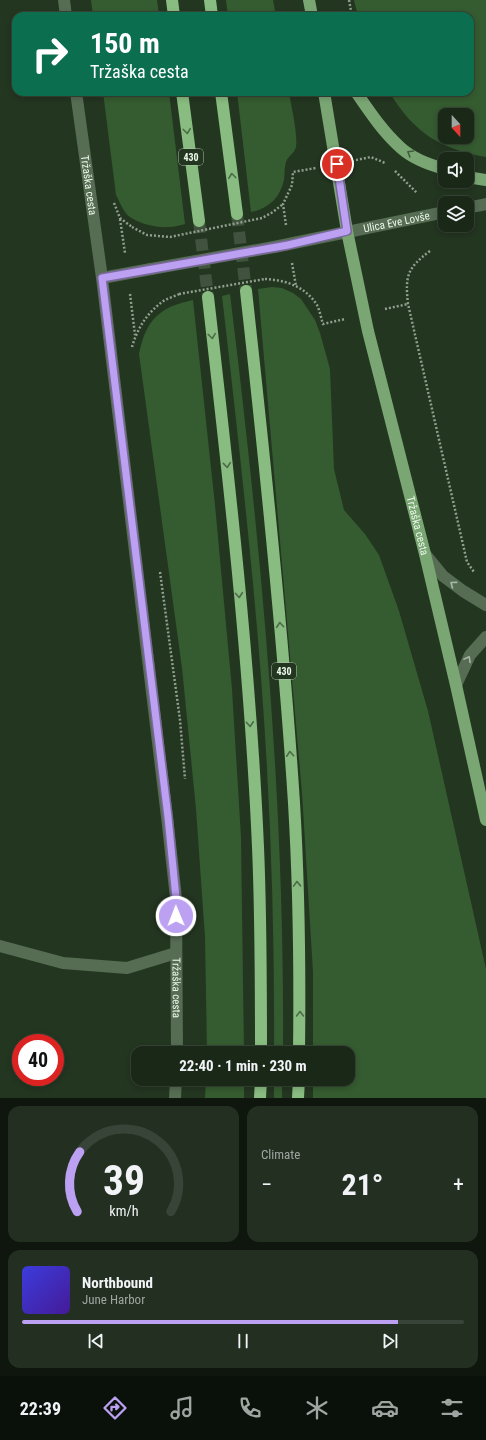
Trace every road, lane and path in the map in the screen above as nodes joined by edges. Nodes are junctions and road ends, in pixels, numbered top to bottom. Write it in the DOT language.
graph roads {
  1 [pos="64,0"];
  2 [pos="172,0"];
  3 [pos="210,0"];
  4 [pos="309,0"];
  5 [pos="349,0"];
  6 [pos="66,12"];
  7 [pos="174,12"];
  8 [pos="212,12"];
  9 [pos="311,12"];
  10 [pos="351,12"];
  11 [pos="77,96"];
  12 [pos="183,96"];
  13 [pos="221,96"];
  14 [pos="325,96"];
  15 [pos="359,96"];
  16 [pos="371,157"];
  17 [pos="388,164"];
  18 [pos="438,167"];
  19 [pos="393,169"];
  20 [pos="293,172"];
  21 [pos="474,178"];
  22 [pos="486,180"];
  23 [pos="417,193"];
  24 [pos="486,204"];
  25 [pos="474,207"];
  26 [pos="438,213"];
  27 [pos="236,214"];
  28 [pos="199,221"];
  29 [pos="132,227"];
  30 [pos="347,231"];
  31 [pos="430,251"];
  32 [pos="102,278"];
  33 [pos="246,291"];
  34 [pos="179,294"];
  35 [pos="208,297"];
  36 [pos="323,324"];
  37 [pos="424,554"];
  38 [pos="475,573"];
  39 [pos="486,604"];
  40 [pos="486,637"];
  41 [pos="456,685"];
  42 [pos="486,820"];
  43 [pos="0,946"];
  44 [pos="176,953"];
  45 [pos="177,1046"];
  46 [pos="261,1046"];
  47 [pos="299,1046"];
  48 [pos="176,1086"];
  49 [pos="261,1086"];
  50 [pos="299,1086"];
  51 [pos="175,1098"];
  52 [pos="260,1098"];
  53 [pos="298,1098"];
  1 -- 6 [label="street"];
  2 -- 7 [label="highway"];
  3 -- 8 [label="highway"];
  4 -- 9 [label="main road"];
  5 -- 10 [label="path"];
  11 -- 32 [label="street, Tržaška cesta"];
  12 -- 28 [label="highway, 430, one-way"];
  27 -- 13 [label="highway, one-way"];
  14 -- 30 [label="main road, Tržaška cesta"];
  18 -- 15 [label="main road, one-way"];
  16 -- 17 [label="path"];
  19 -- 23 [label="path"];
  20 -- 29 [label="path, bridge"];
  21 -- 22 [label="main road"];
  24 -- 25 [label="street"];
  26 -- 30 [label="street, Ulica Eve Lovše"];
  30 -- 32 [label="street, bridge"];
  30 -- 37 [label="main road, Tržaška cesta"];
  31 -- 38 [label="path"];
  32 -- 44 [label="street, Tržaška cesta"];
  47 -- 33 [label="highway, 430, one-way"];
  34 -- 36 [label="path, bridge"];
  35 -- 46 [label="highway, one-way"];
  39 -- 37 [label="street, one-way"];
  37 -- 41 [label="main road, Tržaška cesta"];
  41 -- 40 [label="street, one-way"];
  41 -- 42 [label="main road, Tržaška cesta"];
  43 -- 44 [label="street"];
  44 -- 45 [label="street, Tržaška cesta"];
  48 -- 51 [label="street"];
  49 -- 52 [label="highway"];
  50 -- 53 [label="highway"];
}
